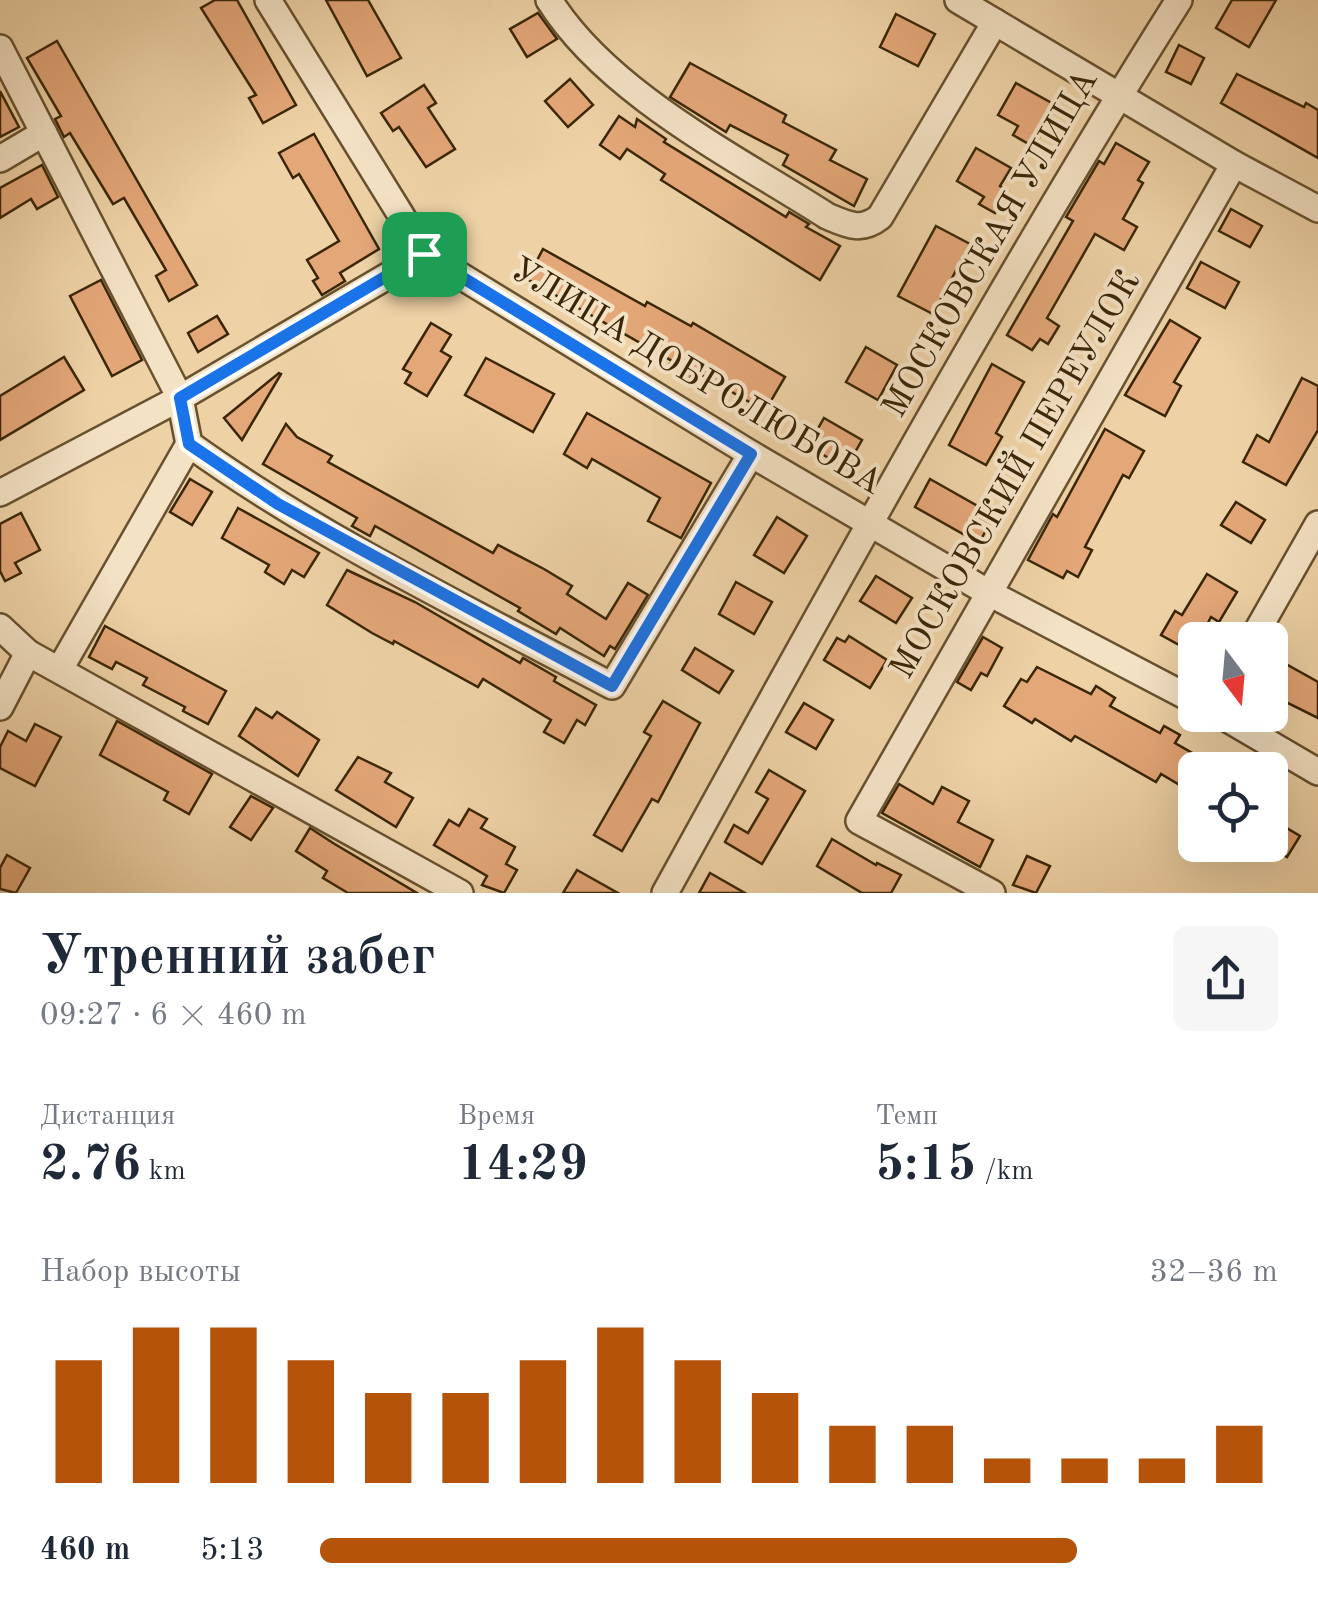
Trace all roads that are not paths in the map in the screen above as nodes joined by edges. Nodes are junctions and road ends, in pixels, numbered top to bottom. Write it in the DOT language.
graph roads {
  1 [pos="268,0"];
  2 [pos="549,0"];
  3 [pos="958,0"];
  4 [pos="1179,0"];
  5 [pos="995,22"];
  6 [pos="0,48"];
  7 [pos="1116,96"];
  8 [pos="44,132"];
  9 [pos="0,160"];
  10 [pos="1234,164"];
  11 [pos="1318,209"];
  12 [pos="424,254"];
  13 [pos="180,398"];
  14 [pos="189,444"];
  15 [pos="751,454"];
  16 [pos="0,492"];
  17 [pos="870,522"];
  18 [pos="1318,524"];
  19 [pos="989,593"];
  20 [pos="1262,622"];
  21 [pos="0,627"];
  22 [pos="28,653"];
  23 [pos="60,669"];
  24 [pos="1178,692"];
  25 [pos="0,707"];
  26 [pos="1250,732"];
  27 [pos="1318,772"];
  28 [pos="460,893"];
  29 [pos="664,893"];
  30 [pos="992,893"];
  1 -- 12 [label="street, УЛИЦА ДОБРОЛЮБОВА"];
  2 -- 5 [label="street"];
  3 -- 5 [label="street"];
  4 -- 7 [label="street, МОСКОВСКАЯ УЛИЦА"];
  5 -- 7 [label="street"];
  6 -- 8 [label="street"];
  7 -- 10 [label="street"];
  7 -- 17 [label="street, МОСКОВСКАЯ УЛИЦА"];
  8 -- 9 [label="street"];
  8 -- 13 [label="street"];
  10 -- 11 [label="street"];
  10 -- 19 [label="street, МОСКОВСКИЙ ПЕРЕУЛОК"];
  12 -- 13 [label="street"];
  12 -- 15 [label="street, УЛИЦА ДОБРОЛЮБОВА"];
  13 -- 14 [label="street"];
  13 -- 16 [label="street"];
  14 -- 15 [label="street"];
  14 -- 23 [label="street"];
  15 -- 17 [label="street, УЛИЦА ДОБРОЛЮБОВА"];
  17 -- 19 [label="street, УЛИЦА ДОБРОЛЮБОВА"];
  17 -- 29 [label="street, МОСКОВСКАЯ УЛИЦА"];
  18 -- 20 [label="street"];
  19 -- 24 [label="street, УЛИЦА ДОБРОЛЮБОВА"];
  19 -- 30 [label="street, МОСКОВСКИЙ ПЕРЕУЛОК"];
  21 -- 22 [label="street"];
  22 -- 23 [label="street"];
  22 -- 25 [label="street"];
  23 -- 28 [label="street"];
  26 -- 27 [label="street"];
}
